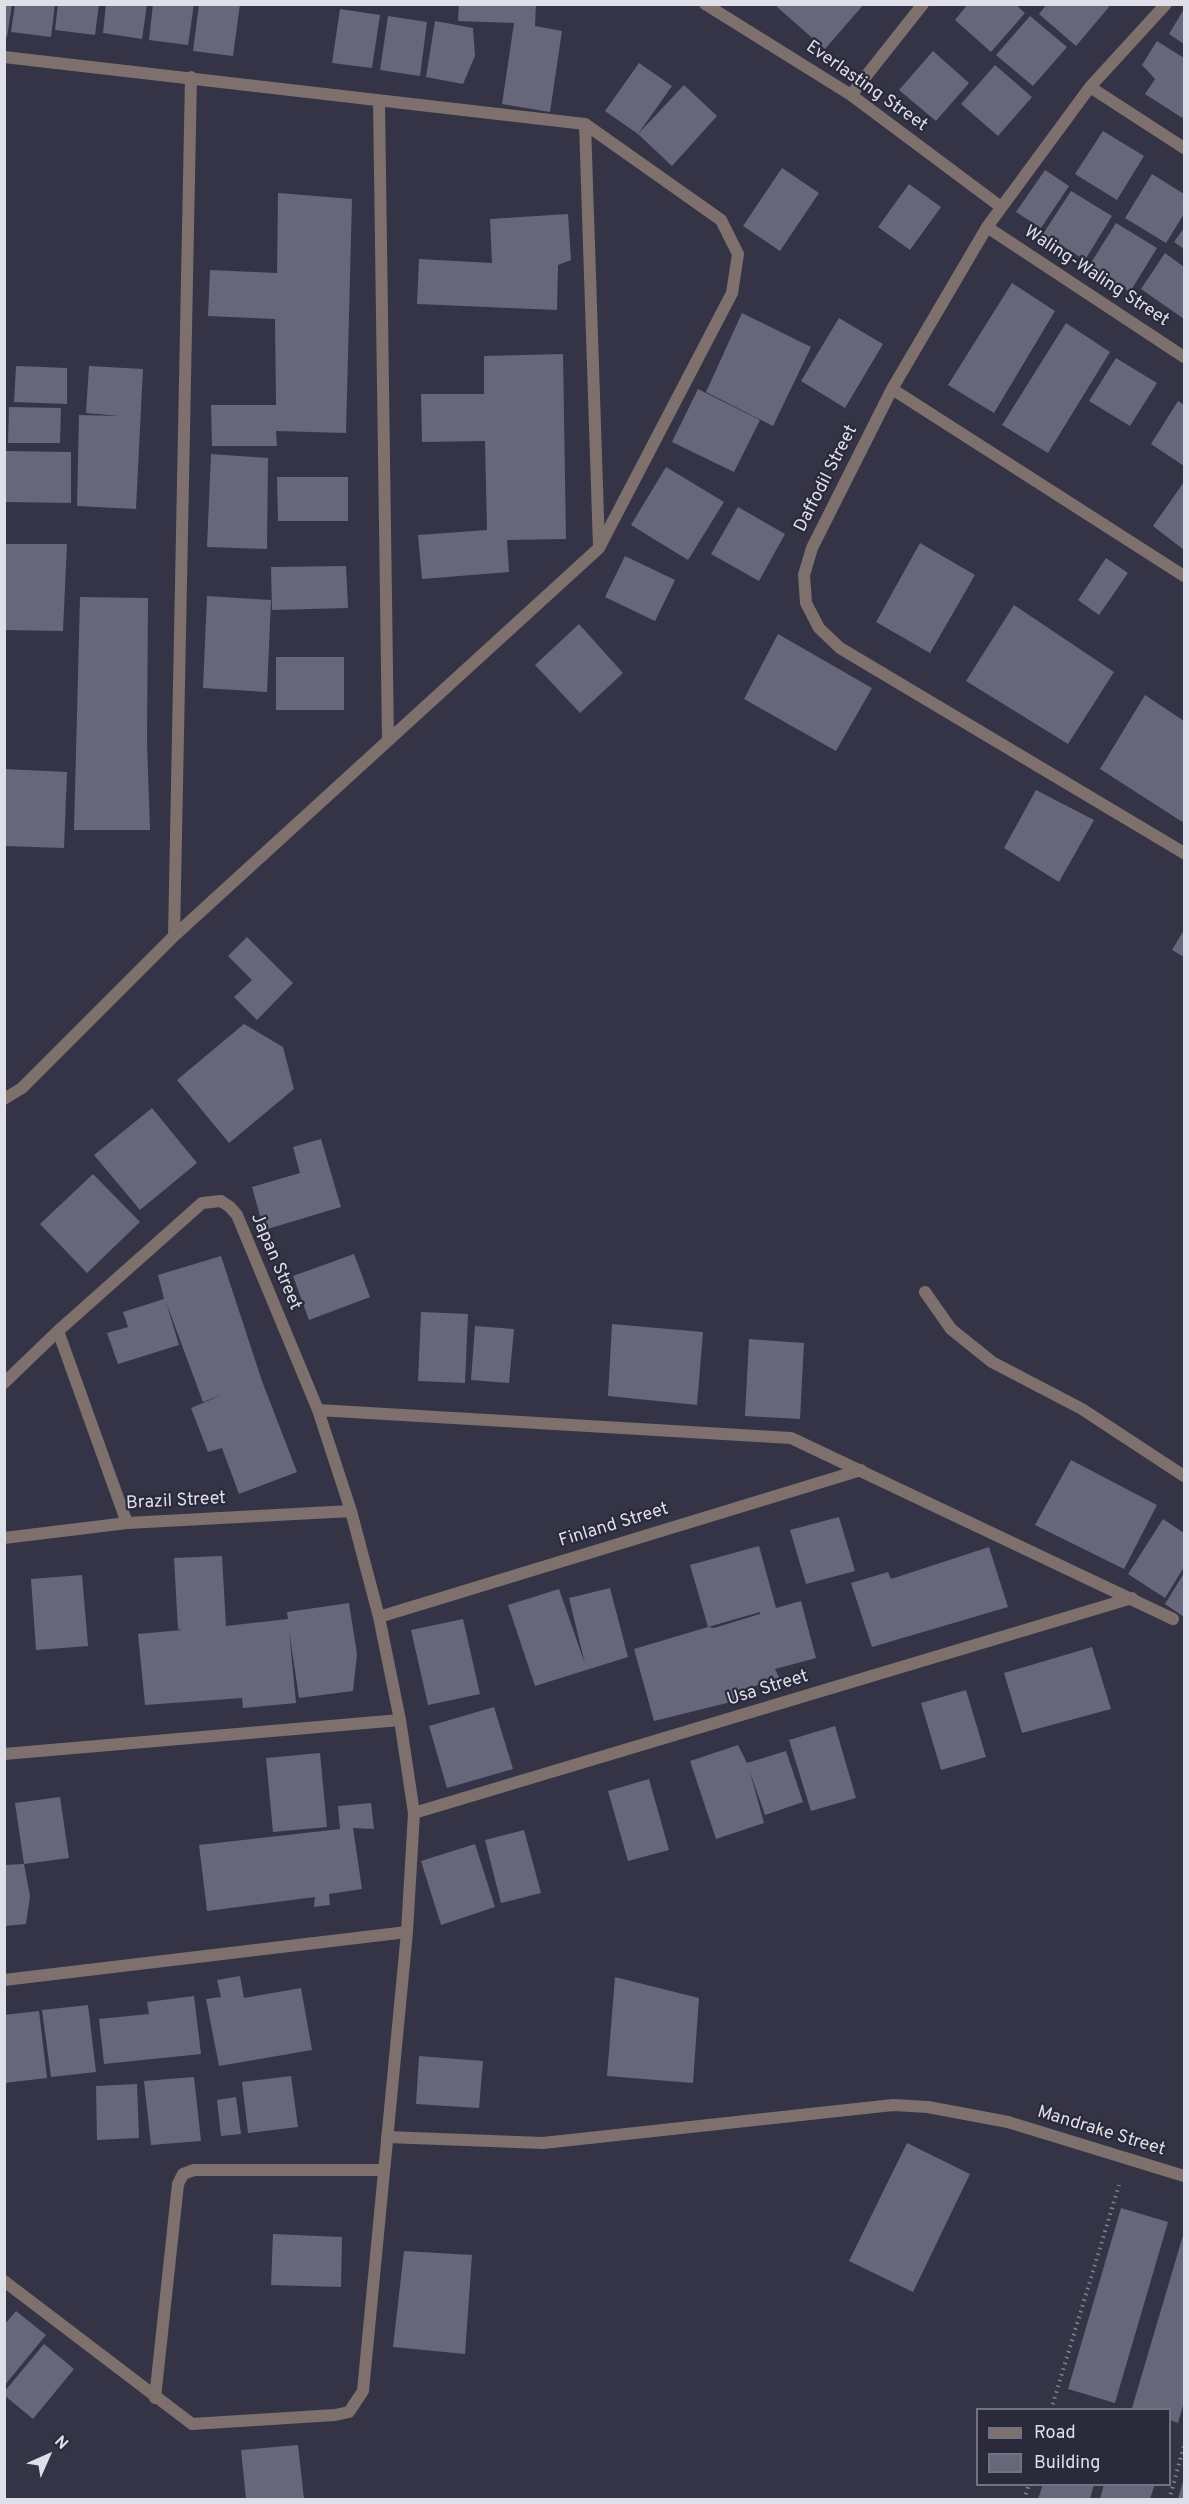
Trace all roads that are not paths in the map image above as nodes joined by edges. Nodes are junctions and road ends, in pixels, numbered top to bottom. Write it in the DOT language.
graph roads {
  1 [pos="705,4"];
  2 [pos="923,4"];
  3 [pos="1166,4"];
  4 [pos="4,57"];
  5 [pos="191,77"];
  6 [pos="1090,87"];
  7 [pos="851,95"];
  8 [pos="379,102"];
  9 [pos="585,124"];
  10 [pos="1185,148"];
  11 [pos="1001,207"];
  12 [pos="987,227"];
  13 [pos="1185,357"];
  14 [pos="892,389"];
  15 [pos="599,548"];
  16 [pos="1185,576"];
  17 [pos="388,740"];
  18 [pos="1185,853"];
  19 [pos="174,936"];
  20 [pos="4,1099"];
  21 [pos="925,1292"];
  22 [pos="58,1331"];
  23 [pos="4,1383"];
  24 [pos="318,1410"];
  25 [pos="861,1470"];
  26 [pos="1185,1476"];
  27 [pos="351,1510"];
  28 [pos="127,1523"];
  29 [pos="4,1538"];
  30 [pos="1132,1598"];
  31 [pos="379,1617"];
  32 [pos="1173,1619"];
  33 [pos="400,1720"];
  34 [pos="4,1754"];
  35 [pos="414,1813"];
  36 [pos="407,1932"];
  37 [pos="4,1980"];
  38 [pos="387,2137"];
  39 [pos="384,2170"];
  40 [pos="1185,2176"];
  41 [pos="4,2281"];
  42 [pos="155,2398"];
  1 -- 7 [label="street, Everlasting Street"];
  2 -- 7 [label="street"];
  3 -- 6 [label="street, Daffodil Street"];
  4 -- 5 [label="street"];
  5 -- 8 [label="street"];
  5 -- 19 [label="street"];
  6 -- 10 [label="street"];
  6 -- 11 [label="street, Daffodil Street"];
  7 -- 11 [label="street, Everlasting Street"];
  8 -- 9 [label="street"];
  8 -- 17 [label="street"];
  9 -- 15 [label="street"];
  9 -- 15 [label="street"];
  11 -- 12 [label="street, Daffodil Street"];
  12 -- 13 [label="street, Waling-Waling Street"];
  12 -- 14 [label="street, Daffodil Street"];
  14 -- 16 [label="street"];
  14 -- 18 [label="street, Daffodil Street"];
  15 -- 17 [label="street"];
  17 -- 19 [label="street"];
  19 -- 20 [label="street"];
  21 -- 26 [label="street"];
  22 -- 23 [label="street, Japan Street"];
  22 -- 24 [label="street, Japan Street"];
  22 -- 28 [label="street"];
  24 -- 25 [label="street"];
  24 -- 27 [label="street, Japan Street"];
  25 -- 30 [label="street"];
  25 -- 31 [label="street, Finland Street"];
  27 -- 28 [label="street, Brazil Street"];
  27 -- 31 [label="street, Japan Street"];
  28 -- 29 [label="street, Brazil Street"];
  30 -- 32 [label="street"];
  30 -- 35 [label="street, Usa Street"];
  31 -- 33 [label="street, Japan Street"];
  33 -- 34 [label="street"];
  33 -- 35 [label="street, Japan Street"];
  35 -- 36 [label="street, Japan Street"];
  36 -- 37 [label="street"];
  36 -- 38 [label="street, Japan Street"];
  38 -- 39 [label="street, Japan Street"];
  38 -- 40 [label="street, Mandrake Street"];
  39 -- 42 [label="street"];
  39 -- 42 [label="street, Japan Street"];
  41 -- 42 [label="street"];
}
